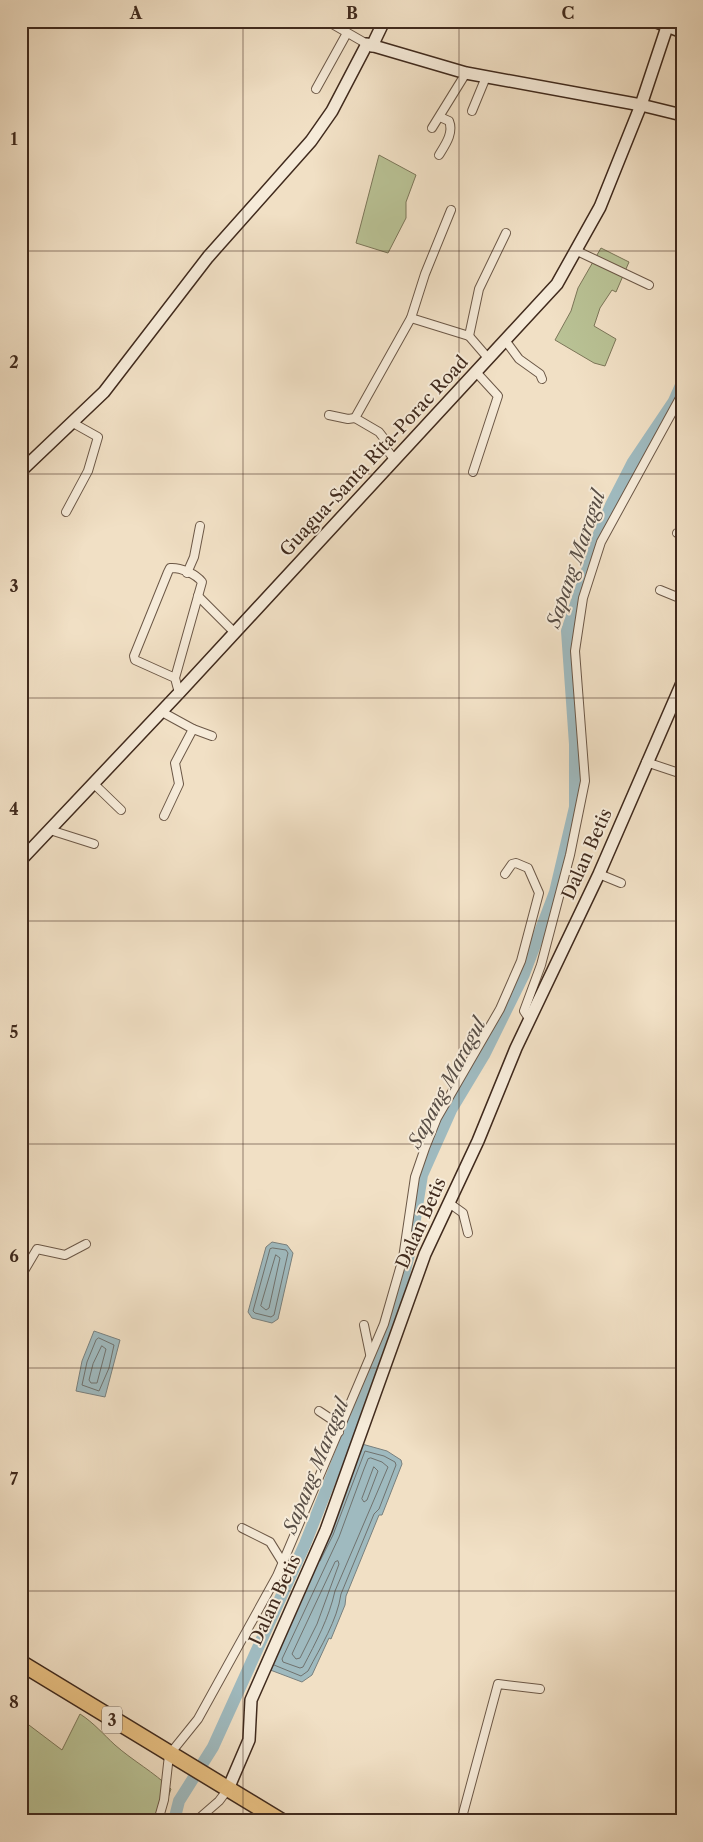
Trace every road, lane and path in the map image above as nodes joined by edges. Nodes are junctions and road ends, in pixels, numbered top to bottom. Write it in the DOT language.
graph roads {
  1 [pos="327,21"];
  2 [pos="384,21"];
  3 [pos="654,21"];
  4 [pos="668,24"];
  5 [pos="682,32"];
  6 [pos="347,33"];
  7 [pos="370,45"];
  8 [pos="466,73"];
  9 [pos="486,78"];
  10 [pos="316,88"];
  11 [pos="640,105"];
  12 [pos="472,111"];
  13 [pos="682,115"];
  14 [pos="440,117"];
  15 [pos="432,128"];
  16 [pos="439,155"];
  17 [pos="451,210"];
  18 [pos="506,233"];
  19 [pos="577,251"];
  20 [pos="649,285"];
  21 [pos="411,318"];
  22 [pos="469,336"];
  23 [pos="505,340"];
  24 [pos="488,358"];
  25 [pos="476,372"];
  26 [pos="542,379"];
  27 [pos="681,396"];
  28 [pos="329,415"];
  29 [pos="355,418"];
  30 [pos="73,423"];
  31 [pos="394,459"];
  32 [pos="21,471"];
  33 [pos="473,472"];
  34 [pos="66,512"];
  35 [pos="200,526"];
  36 [pos="187,573"];
  37 [pos="660,590"];
  38 [pos="198,596"];
  39 [pos="682,599"];
  40 [pos="234,632"];
  41 [pos="175,678"];
  42 [pos="682,683"];
  43 [pos="179,693"];
  44 [pos="676,709"];
  45 [pos="162,712"];
  46 [pos="193,729"];
  47 [pos="212,736"];
  48 [pos="646,762"];
  49 [pos="682,774"];
  50 [pos="94,784"];
  51 [pos="121,810"];
  52 [pos="164,816"];
  53 [pos="50,830"];
  54 [pos="94,844"];
  55 [pos="21,860"];
  56 [pos="505,874"];
  57 [pos="599,874"];
  58 [pos="621,883"];
  59 [pos="530,1020"];
  60 [pos="449,1203"];
  61 [pos="468,1233"];
  62 [pos="86,1244"];
  63 [pos="21,1276"];
  64 [pos="364,1324"];
  65 [pos="370,1354"];
  66 [pos="319,1410"];
  67 [pos="339,1432"];
  68 [pos="242,1528"];
  69 [pos="283,1563"];
  70 [pos="21,1663"];
  71 [pos="540,1689"];
  72 [pos="170,1755"];
  73 [pos="224,1786"];
  74 [pos="158,1821"];
  75 [pos="196,1821"];
  76 [pos="281,1821"];
  77 [pos="461,1821"];
  1 -- 6 [label="street"];
  2 -- 7 [label="street"];
  3 -- 4 [label="street"];
  4 -- 5 [label="street"];
  4 -- 11 [label="street, Guagua-Santa Rita-Porac Road"];
  6 -- 7 [label="street"];
  6 -- 10 [label="street"];
  7 -- 8 [label="street"];
  7 -- 30 [label="street"];
  8 -- 9 [label="street"];
  8 -- 14 [label="street"];
  9 -- 11 [label="street"];
  9 -- 12 [label="street"];
  11 -- 13 [label="street"];
  11 -- 19 [label="street, Guagua-Santa Rita-Porac Road"];
  14 -- 15 [label="street"];
  14 -- 16 [label="street"];
  17 -- 21 [label="street"];
  18 -- 22 [label="street"];
  19 -- 20 [label="street"];
  19 -- 23 [label="street, Guagua-Santa Rita-Porac Road"];
  21 -- 22 [label="street"];
  21 -- 29 [label="street"];
  22 -- 24 [label="street"];
  23 -- 24 [label="street, Guagua-Santa Rita-Porac Road"];
  23 -- 26 [label="street"];
  24 -- 25 [label="street, Guagua-Santa Rita-Porac Road"];
  25 -- 31 [label="street, Guagua-Santa Rita-Porac Road"];
  25 -- 33 [label="street"];
  27 -- 59 [label="street"];
  28 -- 29 [label="street"];
  29 -- 31 [label="street"];
  30 -- 32 [label="street"];
  30 -- 34 [label="street"];
  31 -- 40 [label="street, Guagua-Santa Rita-Porac Road"];
  35 -- 36 [label="street"];
  36 -- 38 [label="street"];
  36 -- 41 [label="street"];
  37 -- 39 [label="street"];
  38 -- 40 [label="street"];
  38 -- 41 [label="street"];
  40 -- 43 [label="street, Guagua-Santa Rita-Porac Road"];
  41 -- 43 [label="street"];
  42 -- 44 [label="street, Dalan Betis"];
  43 -- 45 [label="street, Guagua-Santa Rita-Porac Road"];
  44 -- 48 [label="street, Dalan Betis"];
  45 -- 46 [label="street"];
  45 -- 50 [label="street, Guagua-Santa Rita-Porac Road"];
  46 -- 47 [label="street"];
  46 -- 52 [label="street"];
  48 -- 49 [label="street"];
  48 -- 57 [label="street, Dalan Betis"];
  50 -- 51 [label="street"];
  50 -- 53 [label="street, Guagua-Santa Rita-Porac Road"];
  53 -- 54 [label="street"];
  53 -- 55 [label="street, Guagua-Santa Rita-Porac Road"];
  56 -- 65 [label="street"];
  57 -- 58 [label="street"];
  57 -- 59 [label="street, Dalan Betis"];
  59 -- 60 [label="street, Dalan Betis"];
  60 -- 61 [label="street"];
  60 -- 73 [label="street, Dalan Betis"];
  62 -- 63 [label="street"];
  64 -- 65 [label="street"];
  65 -- 67 [label="street"];
  66 -- 67 [label="street"];
  67 -- 69 [label="street"];
  68 -- 69 [label="street"];
  69 -- 72 [label="street"];
  70 -- 72 [label="highway, 3"];
  71 -- 77 [label="street"];
  72 -- 73 [label="highway, 3"];
  72 -- 74 [label="street"];
  73 -- 75 [label="street"];
  73 -- 76 [label="highway, 3"];
}
